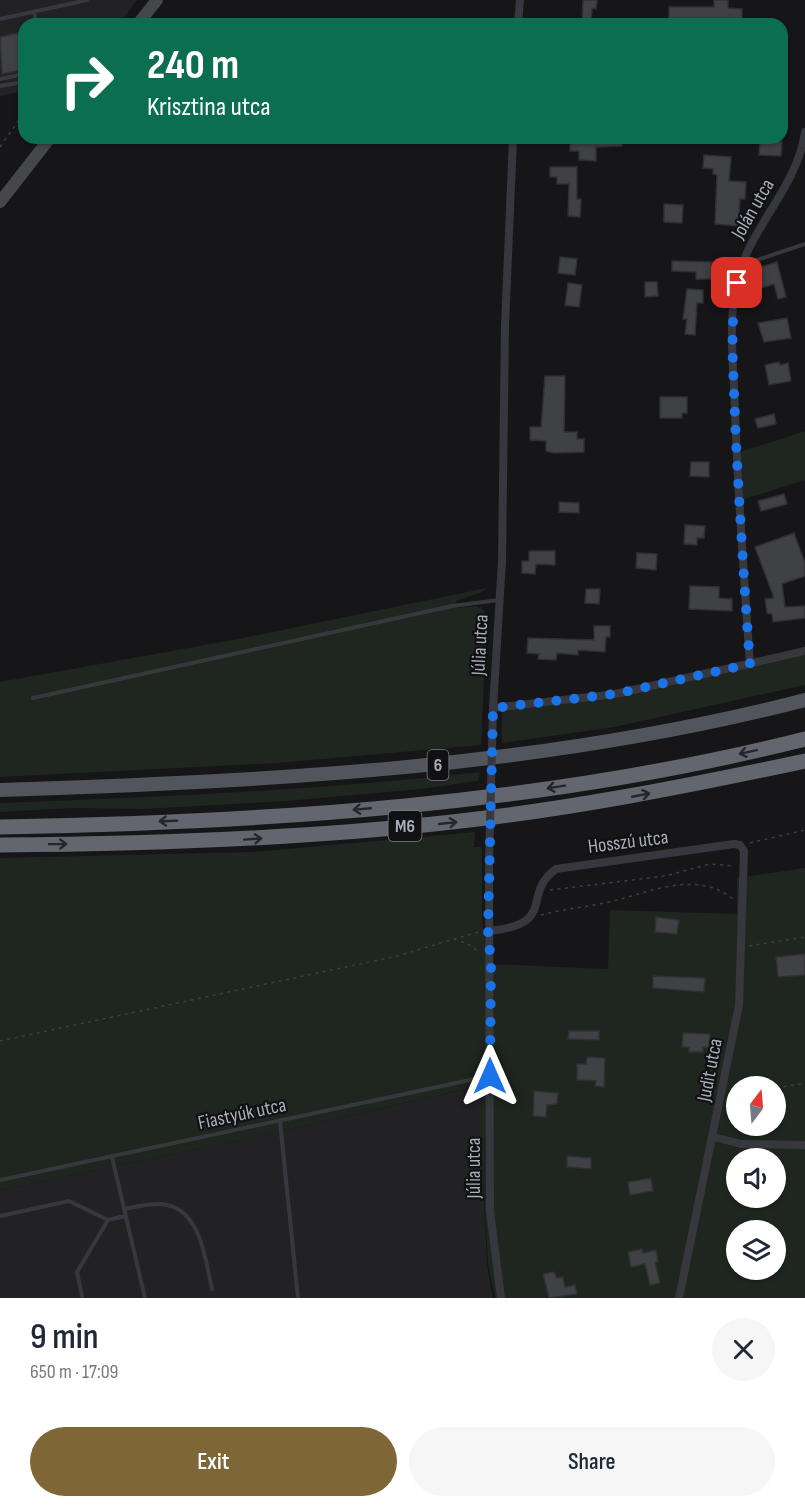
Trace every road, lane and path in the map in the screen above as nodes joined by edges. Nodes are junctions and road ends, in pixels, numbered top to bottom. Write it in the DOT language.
graph roads {
  1 [pos="87,0"];
  2 [pos="155,0"];
  3 [pos="520,0"];
  4 [pos="34,12"];
  5 [pos="36,18"];
  6 [pos="142,18"];
  7 [pos="518,18"];
  8 [pos="0,20"];
  9 [pos="18,75"];
  10 [pos="0,79"];
  11 [pos="18,82"];
  12 [pos="0,86"];
  13 [pos="18,122"];
  14 [pos="805,132"];
  15 [pos="45,144"];
  16 [pos="513,144"];
  17 [pos="0,147"];
  18 [pos="0,202"];
  19 [pos="805,244"];
  20 [pos="741,265"];
  21 [pos="499,600"];
  22 [pos="805,651"];
  23 [pos="750,664"];
  24 [pos="33,698"];
  25 [pos="805,700"];
  26 [pos="493,708"];
  27 [pos="805,739"];
  28 [pos="805,761"];
  29 [pos="0,790"];
  30 [pos="0,827"];
  31 [pos="805,830"];
  32 [pos="0,845"];
  33 [pos="740,845"];
  34 [pos="745,874"];
  35 [pos="539,896"];
  36 [pos="743,909"];
  37 [pos="529,919"];
  38 [pos="488,931"];
  39 [pos="805,938"];
  40 [pos="453,939"];
  41 [pos="742,947"];
  42 [pos="491,965"];
  43 [pos="0,1041"];
  44 [pos="490,1076"];
  45 [pos="805,1083"];
  46 [pos="786,1086"];
  47 [pos="280,1121"];
  48 [pos="714,1137"];
  49 [pos="805,1145"];
  50 [pos="112,1157"];
  51 [pos="0,1180"];
  52 [pos="124,1209"];
  53 [pos="0,1216"];
  54 [pos="125,1216"];
  55 [pos="108,1220"];
  56 [pos="212,1289"];
  57 [pos="82,1296"];
  58 [pos="145,1298"];
  59 [pos="298,1298"];
  60 [pos="501,1298"];
  61 [pos="679,1298"];
  1 -- 4 [label="lane"];
  2 -- 6 [label="main road"];
  3 -- 7 [label="street"];
  4 -- 5 [label="lane"];
  4 -- 8 [label="lane"];
  9 -- 10 [label="lane"];
  11 -- 12 [label="lane"];
  13 -- 17 [label="path"];
  14 -- 20 [label="street, Jolán utca"];
  15 -- 18 [label="main road"];
  16 -- 21 [label="street, Júlia utca"];
  19 -- 20 [label="lane"];
  20 -- 23 [label="street, Jolán utca"];
  21 -- 24 [label="lane"];
  21 -- 26 [label="street, Júlia utca"];
  22 -- 23 [label="street"];
  23 -- 26 [label="street"];
  25 -- 29 [label="main road, 6"];
  26 -- 38 [label="street, Júlia utca, bridge"];
  27 -- 30 [label="highway, M6, one-way"];
  32 -- 28 [label="highway, M6, one-way"];
  31 -- 33 [label="path"];
  33 -- 34 [label="street, Judit utca"];
  33 -- 35 [label="street, Hosszú utca"];
  34 -- 35 [label="path"];
  34 -- 36 [label="street, Judit utca"];
  35 -- 37 [label="street, Hosszú utca"];
  36 -- 37 [label="path"];
  36 -- 41 [label="street, Judit utca"];
  37 -- 38 [label="street"];
  38 -- 40 [label="path"];
  38 -- 42 [label="street, Júlia utca"];
  39 -- 41 [label="path"];
  40 -- 42 [label="path"];
  40 -- 43 [label="path"];
  41 -- 48 [label="street, Judit utca"];
  42 -- 44 [label="street, Júlia utca"];
  44 -- 47 [label="lane, Fiastyúk utca"];
  44 -- 60 [label="street, Júlia utca"];
  45 -- 46 [label="path"];
  47 -- 50 [label="lane, Fiastyúk utca"];
  47 -- 59 [label="lane"];
  48 -- 49 [label="street"];
  48 -- 61 [label="street, Judit utca"];
  50 -- 51 [label="lane, Fiastyúk utca"];
  50 -- 52 [label="lane"];
  52 -- 54 [label="lane"];
  52 -- 56 [label="lane"];
  53 -- 55 [label="lane"];
  54 -- 55 [label="lane"];
  54 -- 58 [label="lane"];
  55 -- 57 [label="lane"];
}
